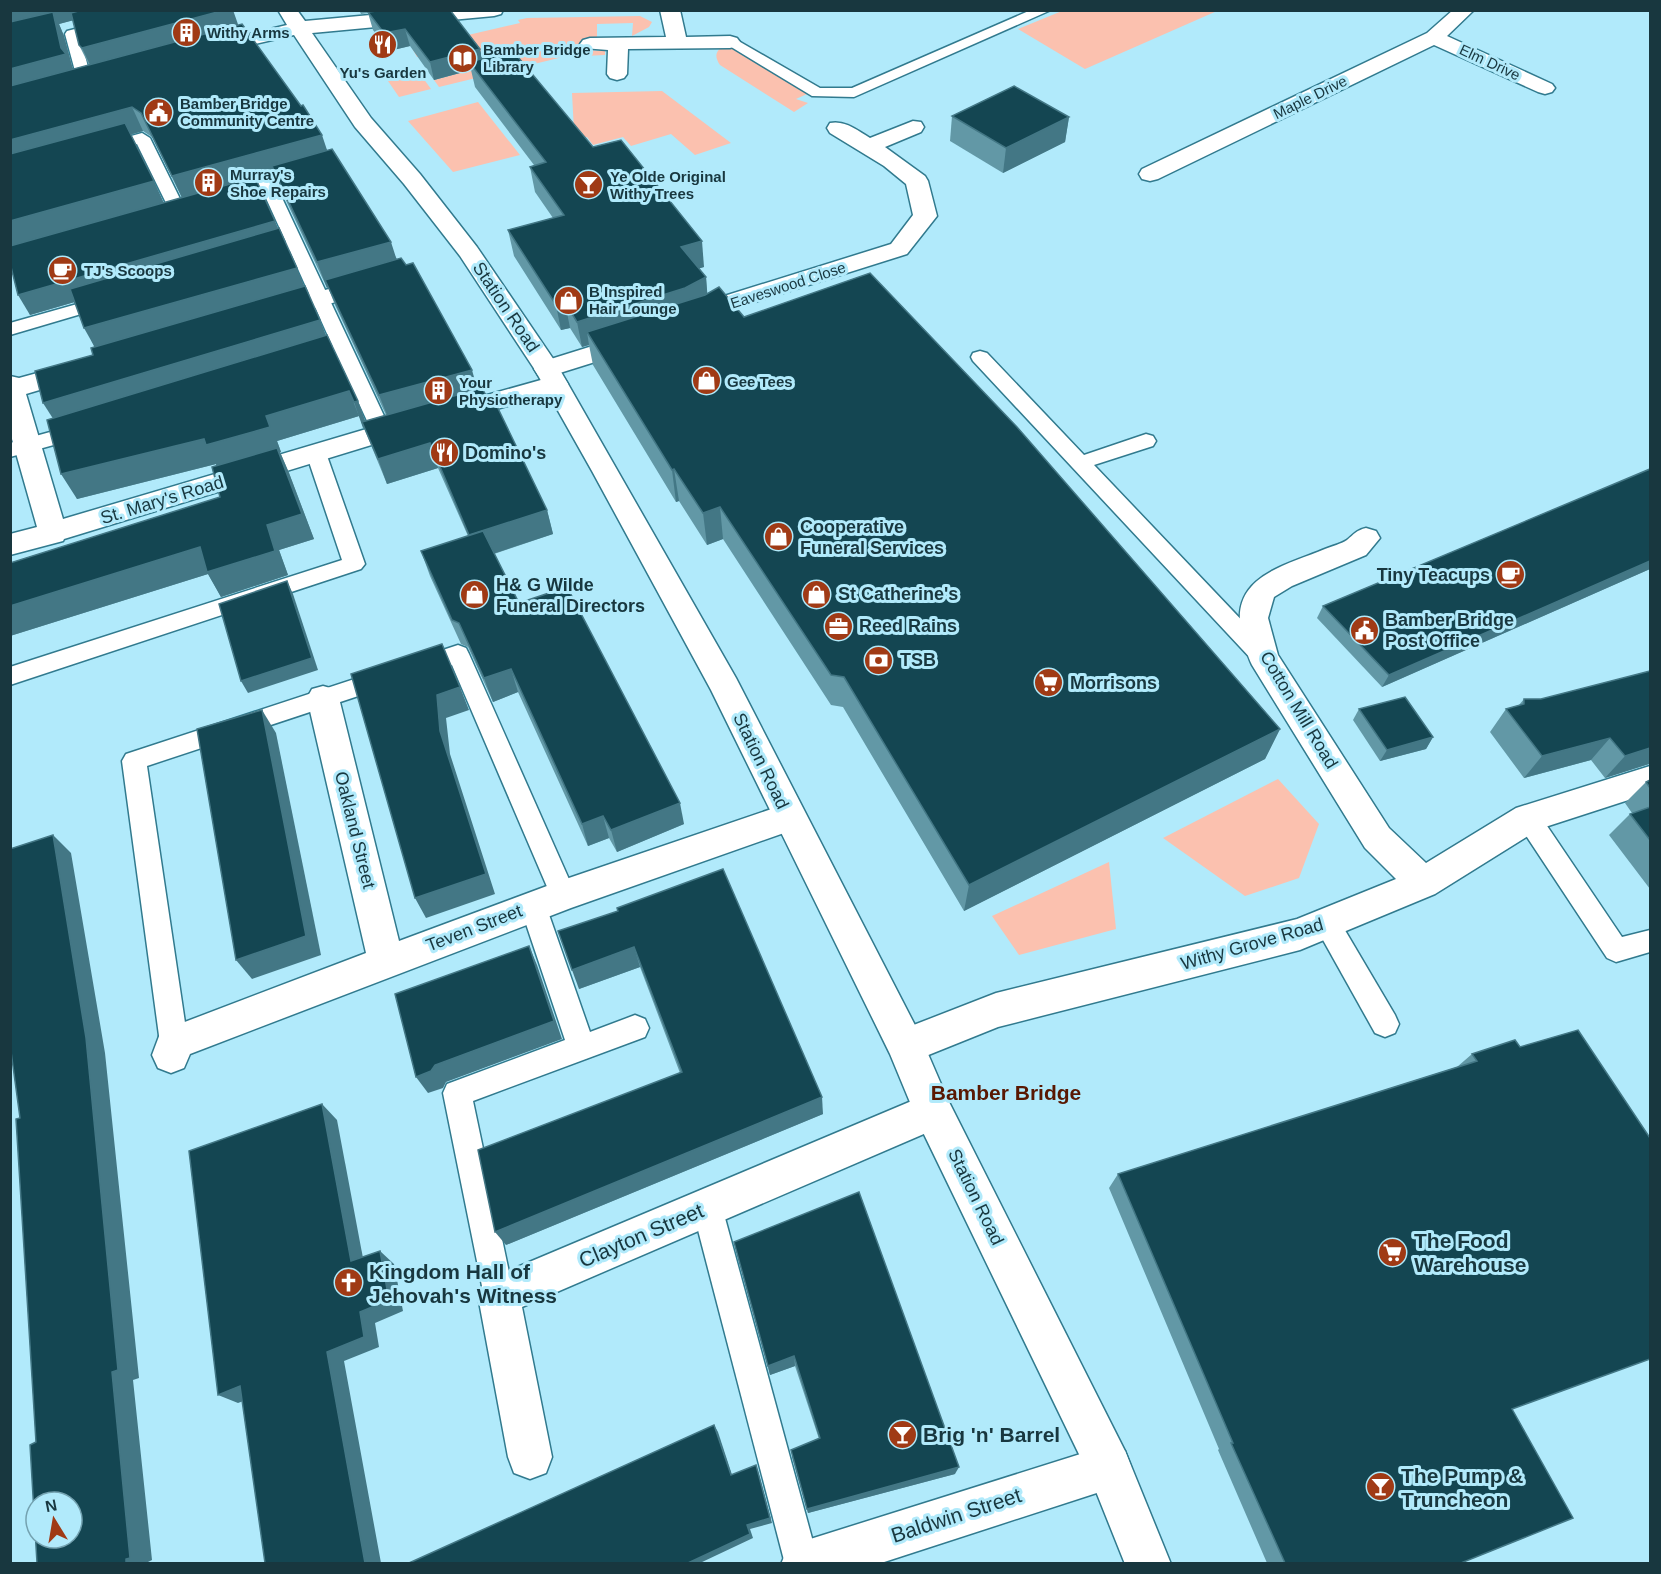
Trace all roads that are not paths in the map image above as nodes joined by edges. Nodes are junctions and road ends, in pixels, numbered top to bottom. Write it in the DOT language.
graph roads {
  1 [pos="156,10"];
  2 [pos="494,10"];
  3 [pos="670,10"];
  4 [pos="1044,10"];
  5 [pos="1465,10"];
  6 [pos="132,13"];
  7 [pos="434,13"];
  8 [pos="292,19"];
  9 [pos="55,31"];
  10 [pos="1434,37"];
  11 [pos="677,42"];
  12 [pos="730,42"];
  13 [pos="618,43"];
  14 [pos="590,44"];
  15 [pos="189,54"];
  16 [pos="617,74"];
  17 [pos="112,76"];
  18 [pos="90,82"];
  19 [pos="1545,88"];
  20 [pos="67,89"];
  21 [pos="913,127"];
  22 [pos="837,128"];
  23 [pos="867,147"];
  24 [pos="87,153"];
  25 [pos="330,168"];
  26 [pos="1150,174"];
  27 [pos="268,185"];
  28 [pos="178,211"];
  29 [pos="155,218"];
  30 [pos="296,244"];
  31 [pos="239,261"];
  32 [pos="399,276"];
  33 [pos="125,295"];
  34 [pos="320,299"];
  35 [pos="240,322"];
  36 [pos="10,329"];
  37 [pos="343,350"];
  38 [pos="980,357"];
  39 [pos="103,362"];
  40 [pos="287,368"];
  41 [pos="551,376"];
  42 [pos="11,386"];
  43 [pos="106,423"];
  44 [pos="382,433"];
  45 [pos="1146,441"];
  46 [pos="19,448"];
  47 [pos="316,453"];
  48 [pos="1080,463"];
  49 [pos="53,534"];
  50 [pos="1366,538"];
  51 [pos="10,545"];
  52 [pos="1259,643"];
  53 [pos="10,676"];
  54 [pos="323,698"];
  55 [pos="1650,780"];
  56 [pos="789,817"];
  57 [pos="1528,818"];
  58 [pos="1423,883"];
  59 [pos="548,900"];
  60 [pos="1327,923"];
  61 [pos="1650,941"];
  62 [pos="386,962"];
  63 [pos="1385,1024"];
  64 [pos="635,1028"];
  65 [pos="581,1046"];
  66 [pos="906,1047"];
  67 [pos="172,1049"];
  68 [pos="933,1111"];
  69 [pos="707,1207"];
  70 [pos="499,1296"];
  71 [pos="530,1457"];
  72 [pos="1109,1467"];
  73 [pos="803,1563"];
  74 [pos="1148,1563"];
  1 -- 18 [label="lane"];
  2 -- 7 [label="street"];
  3 -- 11 [label="street"];
  4 -- 12 [label="lane"];
  5 -- 10 [label="street, Maple Drive"];
  6 -- 9 [label="lane"];
  7 -- 8 [label="street"];
  8 -- 15 [label="street"];
  8 -- 41 [label="street, Station Road"];
  10 -- 19 [label="street, Elm Drive"];
  10 -- 26 [label="street, Maple Drive"];
  11 -- 12 [label="street"];
  11 -- 13 [label="street"];
  13 -- 14 [label="street"];
  13 -- 16 [label="street"];
  17 -- 18 [label="street"];
  18 -- 20 [label="street"];
  21 -- 23 [label="street"];
  22 -- 23 [label="street, Eaveswood Close"];
  23 -- 41 [label="street, Eaveswood Close"];
  24 -- 28 [label="lane"];
  25 -- 27 [label="street"];
  27 -- 28 [label="street"];
  27 -- 30 [label="lane"];
  28 -- 29 [label="street"];
  30 -- 31 [label="lane"];
  30 -- 34 [label="lane"];
  32 -- 34 [label="street"];
  33 -- 36 [label="lane"];
  34 -- 35 [label="street"];
  34 -- 37 [label="lane"];
  37 -- 40 [label="lane"];
  37 -- 44 [label="lane"];
  38 -- 48 [label="lane"];
  39 -- 42 [label="street"];
  41 -- 44 [label="street, St. Mary's Road"];
  41 -- 56 [label="street, Station Road"];
  42 -- 46 [label="street"];
  43 -- 46 [label="lane"];
  44 -- 47 [label="street, St. Mary's Road"];
  45 -- 48 [label="lane"];
  46 -- 49 [label="street"];
  47 -- 49 [label="street, St. Mary's Road"];
  47 -- 53 [label="lane"];
  48 -- 52 [label="lane"];
  49 -- 51 [label="street, St. Mary's Road"];
  50 -- 52 [label="street, Cotton Mill Road"];
  52 -- 58 [label="street, Cotton Mill Road"];
  54 -- 59 [label="lane"];
  54 -- 62 [label="street, Oakland Street"];
  54 -- 67 [label="lane"];
  55 -- 57 [label="street, Withy Grove Road"];
  56 -- 59 [label="street, Teven Street"];
  56 -- 66 [label="street, Station Road"];
  57 -- 58 [label="street, Withy Grove Road"];
  57 -- 61 [label="lane"];
  58 -- 60 [label="street, Withy Grove Road"];
  59 -- 62 [label="street, Teven Street"];
  59 -- 65 [label="lane"];
  60 -- 63 [label="lane"];
  60 -- 66 [label="street, Withy Grove Road"];
  62 -- 67 [label="street, Teven Street"];
  64 -- 65 [label="lane"];
  65 -- 70 [label="lane"];
  66 -- 68 [label="street, Station Road"];
  68 -- 69 [label="street, Clayton Street"];
  68 -- 72 [label="street, Station Road"];
  69 -- 70 [label="street, Clayton Street"];
  69 -- 73 [label="lane"];
  70 -- 71 [label="street"];
  72 -- 73 [label="street, Baldwin Street"];
  72 -- 74 [label="street, Station Road"];
}
